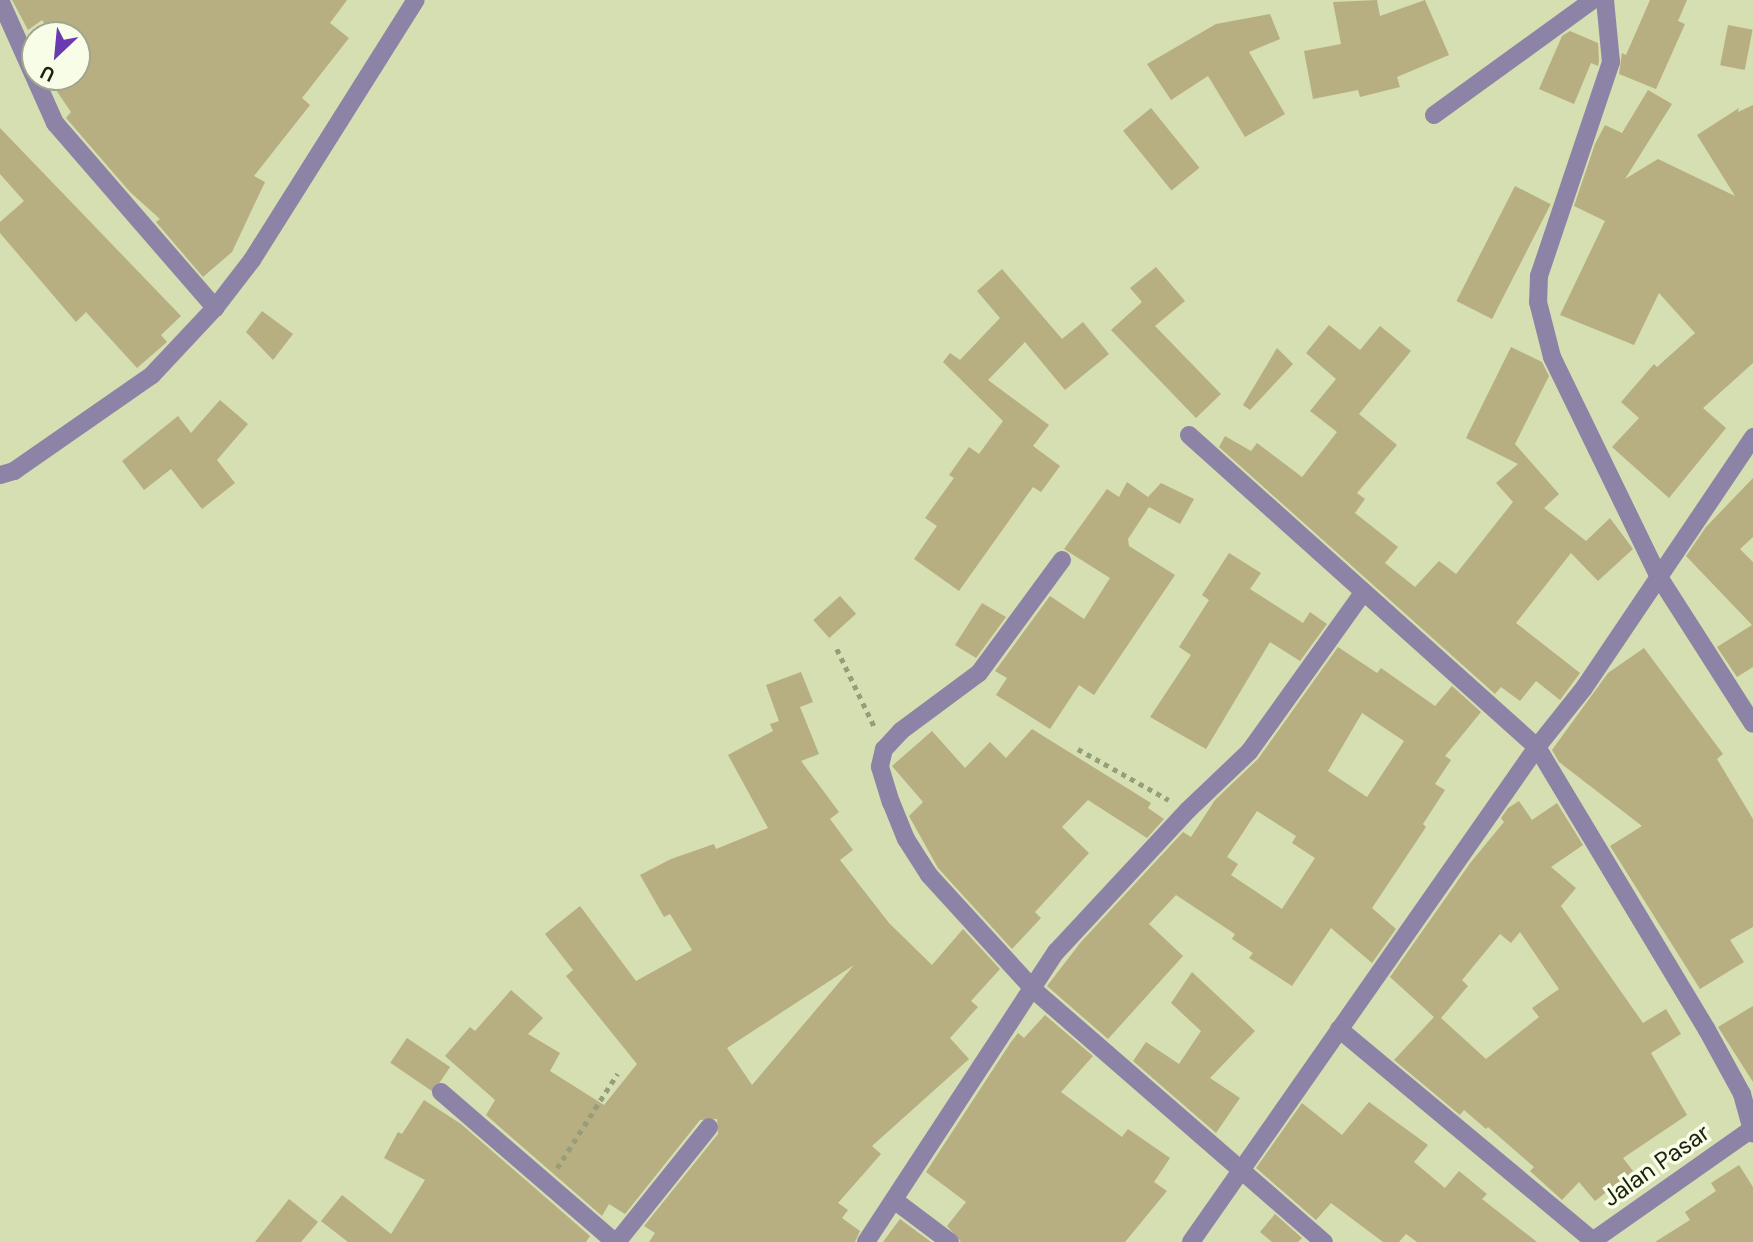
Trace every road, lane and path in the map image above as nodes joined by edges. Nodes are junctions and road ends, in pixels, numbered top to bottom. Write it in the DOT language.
graph roads {
  1 [pos="0,0"];
  2 [pos="416,0"];
  3 [pos="1593,0"];
  4 [pos="1605,0"];
  5 [pos="1434,115"];
  6 [pos="215,308"];
  7 [pos="1189,435"];
  8 [pos="1753,437"];
  9 [pos="0,475"];
  10 [pos="1062,559"];
  11 [pos="1659,577"];
  12 [pos="1363,593"];
  13 [pos="838,649"];
  14 [pos="1753,724"];
  15 [pos="1537,747"];
  16 [pos="1078,749"];
  17 [pos="884,750"];
  18 [pos="1188,810"];
  19 [pos="1035,991"];
  20 [pos="1339,1029"];
  21 [pos="617,1074"];
  22 [pos="441,1092"];
  23 [pos="709,1127"];
  24 [pos="1752,1131"];
  25 [pos="1238,1172"];
  26 [pos="547,1184"];
  27 [pos="894,1200"];
  28 [pos="1592,1241"];
  29 [pos="616,1242"];
  30 [pos="866,1242"];
  31 [pos="950,1242"];
  32 [pos="1191,1242"];
  33 [pos="1324,1242"];
  1 -- 6 [label="street"];
  2 -- 6 [label="street"];
  3 -- 5 [label="street"];
  4 -- 11 [label="street"];
  6 -- 9 [label="street"];
  7 -- 12 [label="street"];
  8 -- 11 [label="street"];
  10 -- 17 [label="street"];
  11 -- 14 [label="street"];
  11 -- 15 [label="street"];
  12 -- 15 [label="street"];
  12 -- 18 [label="street"];
  13 -- 17 [label="path"];
  15 -- 20 [label="street"];
  15 -- 24 [label="street"];
  16 -- 18 [label="path"];
  17 -- 19 [label="street"];
  18 -- 19 [label="street"];
  19 -- 25 [label="street"];
  19 -- 27 [label="street"];
  20 -- 25 [label="street"];
  20 -- 28 [label="street"];
  21 -- 26 [label="path"];
  22 -- 26 [label="street"];
  23 -- 29 [label="street"];
  24 -- 28 [label="street, Jalan Pasar"];
  25 -- 32 [label="street"];
  25 -- 33 [label="street"];
  26 -- 29 [label="street"];
  27 -- 30 [label="street"];
  27 -- 31 [label="street"];
}
